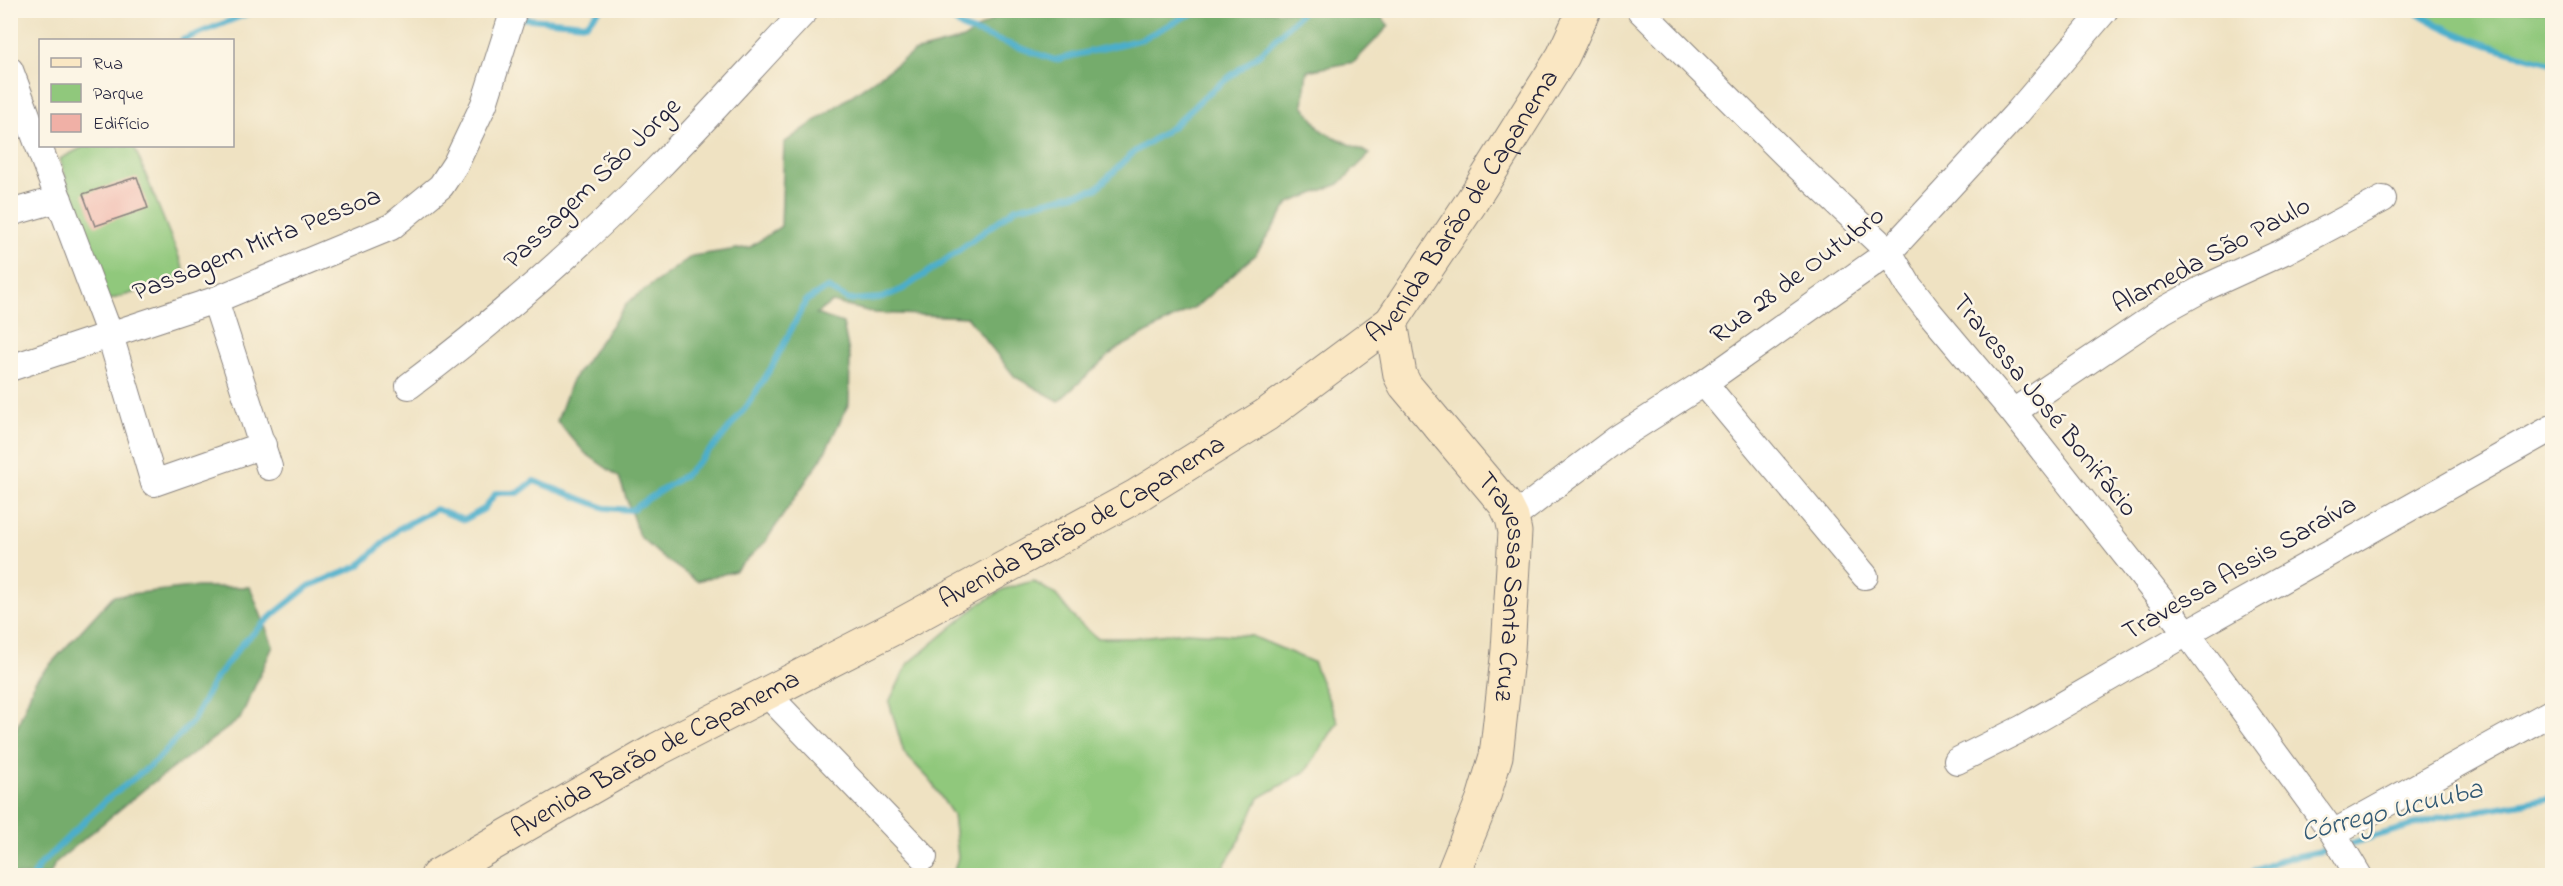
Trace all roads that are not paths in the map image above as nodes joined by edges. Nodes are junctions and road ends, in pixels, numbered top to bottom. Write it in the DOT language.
graph roads {
  1 [pos="514,10"];
  2 [pos="806,10"];
  3 [pos="1584,10"];
  4 [pos="1640,10"];
  5 [pos="2105,10"];
  6 [pos="10,70"];
  7 [pos="39,146"];
  8 [pos="39,147"];
  9 [pos="59,199"];
  10 [pos="2383,199"];
  11 [pos="10,213"];
  12 [pos="1889,252"];
  13 [pos="215,300"];
  14 [pos="1391,322"];
  15 [pos="110,335"];
  16 [pos="10,368"];
  17 [pos="1704,383"];
  18 [pos="408,386"];
  19 [pos="2013,412"];
  20 [pos="2553,428"];
  21 [pos="1512,518"];
  22 [pos="1865,576"];
  23 [pos="2187,633"];
  24 [pos="766,694"];
  25 [pos="2553,712"];
  26 [pos="1957,761"];
  27 [pos="2333,833"];
  28 [pos="924,857"];
  29 [pos="437,876"];
  30 [pos="1452,876"];
  31 [pos="2359,876"];
  1 -- 13 [label="street, Passagem Mirta Pessoa"];
  2 -- 18 [label="street, Passagem São Jorge"];
  3 -- 14 [label="street, Avenida Barão de Capanema"];
  4 -- 12 [label="street, Travessa José Bonifácio"];
  5 -- 12 [label="street, Rua 28 de Outubro"];
  6 -- 7 [label="street"];
  8 -- 9 [label="street"];
  9 -- 11 [label="street"];
  9 -- 15 [label="street"];
  10 -- 19 [label="street, Alameda São Paulo"];
  12 -- 17 [label="street, Rua 28 de Outubro"];
  12 -- 19 [label="street, Travessa José Bonifácio"];
  13 -- 15 [label="street, Passagem Mirta Pessoa"];
  13 -- 15 [label="street"];
  14 -- 21 [label="street, Travessa Santa Cruz"];
  14 -- 24 [label="street, Avenida Barão de Capanema"];
  15 -- 16 [label="street, Passagem Mirta Pessoa"];
  17 -- 21 [label="street, Rua 28 de Outubro"];
  17 -- 22 [label="street"];
  19 -- 23 [label="street, Travessa José Bonifácio"];
  20 -- 23 [label="street, Travessa Assis Saraíva"];
  21 -- 30 [label="street, Travessa Santa Cruz"];
  23 -- 26 [label="street, Travessa Assis Saraíva"];
  23 -- 27 [label="street, Travessa José Bonifácio"];
  24 -- 28 [label="street"];
  24 -- 29 [label="street, Avenida Barão de Capanema"];
  25 -- 27 [label="street"];
  27 -- 31 [label="street, Travessa José Bonifácio"];
}
